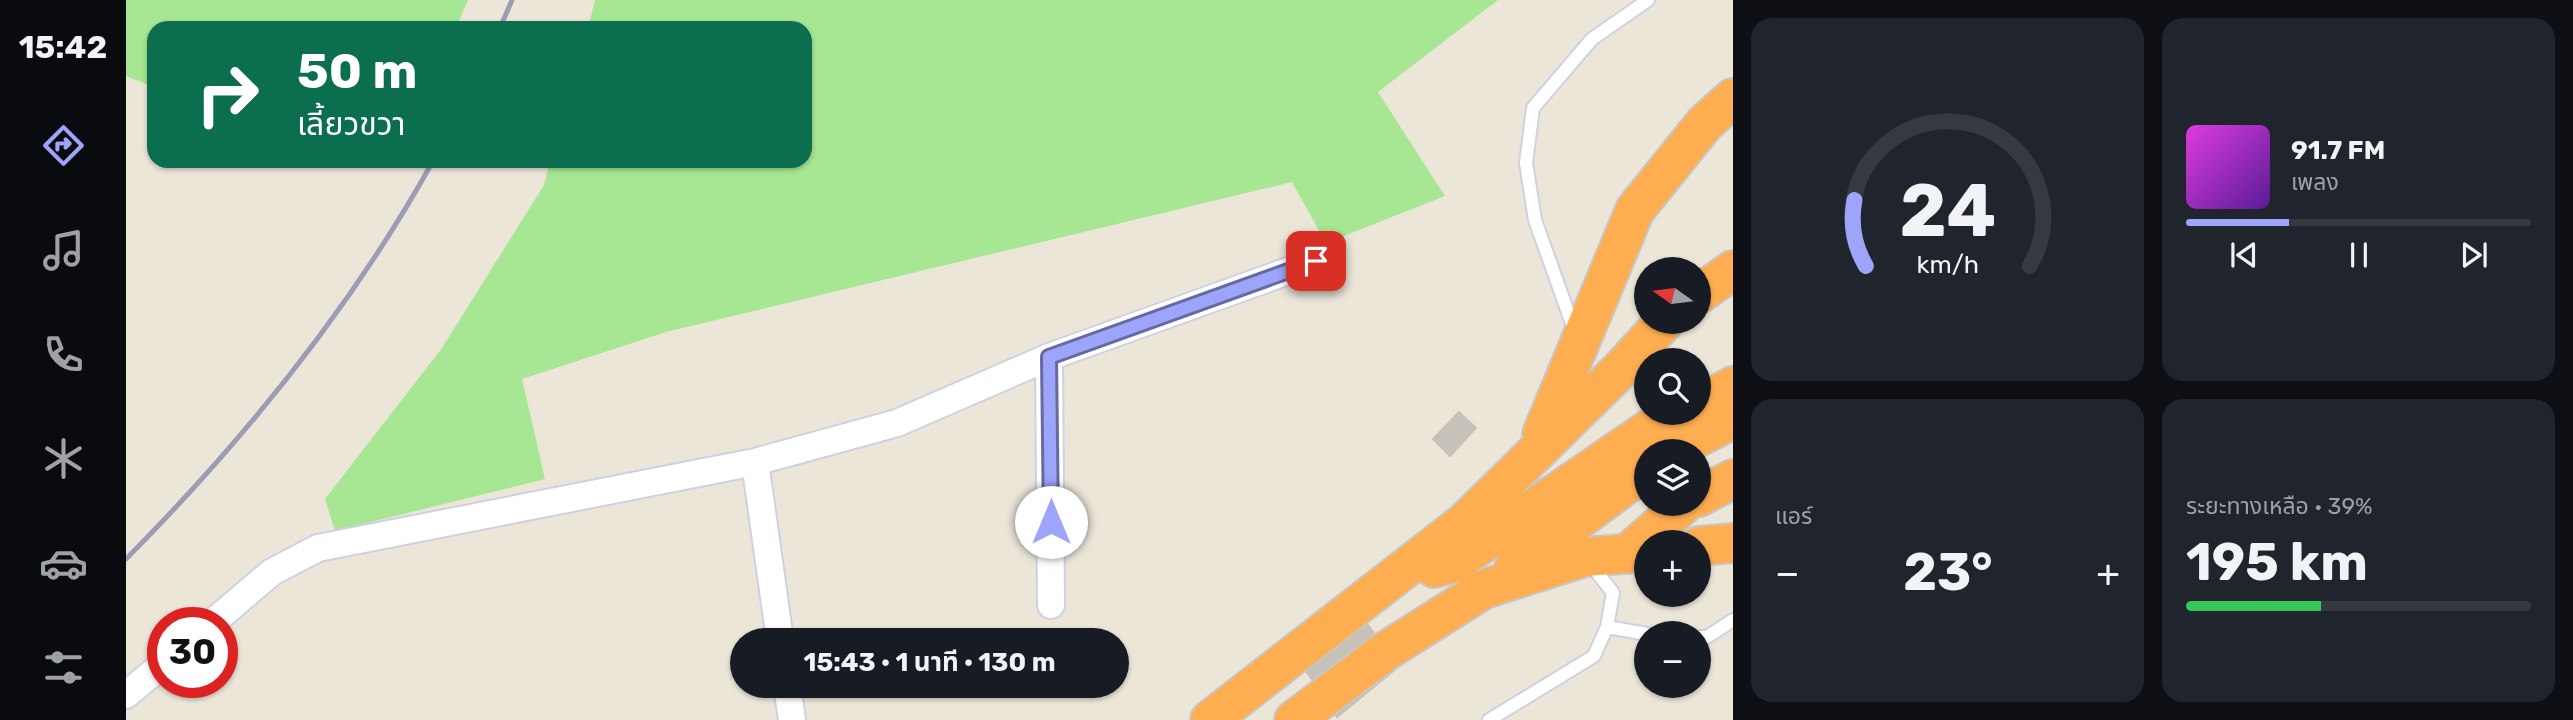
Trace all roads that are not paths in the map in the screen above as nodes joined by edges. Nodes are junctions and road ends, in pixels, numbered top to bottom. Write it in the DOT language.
graph roads {
  1 [pos="1648,0"];
  2 [pos="1733,98"];
  3 [pos="1316,261"];
  4 [pos="1733,270"];
  5 [pos="1712,285"];
  6 [pos="1652,334"];
  7 [pos="1579,344"];
  8 [pos="1049,357"];
  9 [pos="1733,386"];
  10 [pos="1711,398"];
  11 [pos="1733,419"];
  12 [pos="1658,425"];
  13 [pos="1695,439"];
  14 [pos="755,462"];
  15 [pos="1526,463"];
  16 [pos="1634,479"];
  17 [pos="1733,479"];
  18 [pos="1711,491"];
  19 [pos="1672,516"];
  20 [pos="1659,530"];
  21 [pos="1733,543"];
  22 [pos="1711,545"];
  23 [pos="1634,553"];
  24 [pos="1585,557"];
  25 [pos="1385,582"];
  26 [pos="1487,587"];
  27 [pos="1051,605"];
  28 [pos="231,607"];
  29 [pos="1733,620"];
  30 [pos="1608,626"];
  31 [pos="778,628"];
  32 [pos="1634,631"];
  33 [pos="1711,634"];
  34 [pos="147,677"];
  35 [pos="126,695"];
  36 [pos="789,698"];
  37 [pos="792,720"];
  38 [pos="1210,720"];
  39 [pos="1294,720"];
  40 [pos="1489,720"];
  1 -- 7 [label="lane"];
  2 -- 7 [label="highway"];
  3 -- 8 [label="street"];
  4 -- 5 [label="highway"];
  6 -- 15 [label="highway"];
  7 -- 15 [label="highway"];
  8 -- 14 [label="street"];
  8 -- 27 [label="street"];
  9 -- 10 [label="highway"];
  11 -- 13 [label="highway"];
  12 -- 25 [label="highway"];
  14 -- 28 [label="street"];
  14 -- 31 [label="street"];
  15 -- 25 [label="highway"];
  16 -- 26 [label="highway"];
  17 -- 18 [label="highway"];
  19 -- 20 [label="highway"];
  21 -- 22 [label="highway"];
  23 -- 24 [label="highway"];
  24 -- 26 [label="highway"];
  24 -- 30 [label="lane"];
  25 -- 38 [label="highway"];
  26 -- 39 [label="highway"];
  29 -- 33 [label="lane"];
  30 -- 32 [label="lane"];
  30 -- 40 [label="lane"];
  34 -- 35 [label="street"];
  36 -- 37 [label="street"];
}
